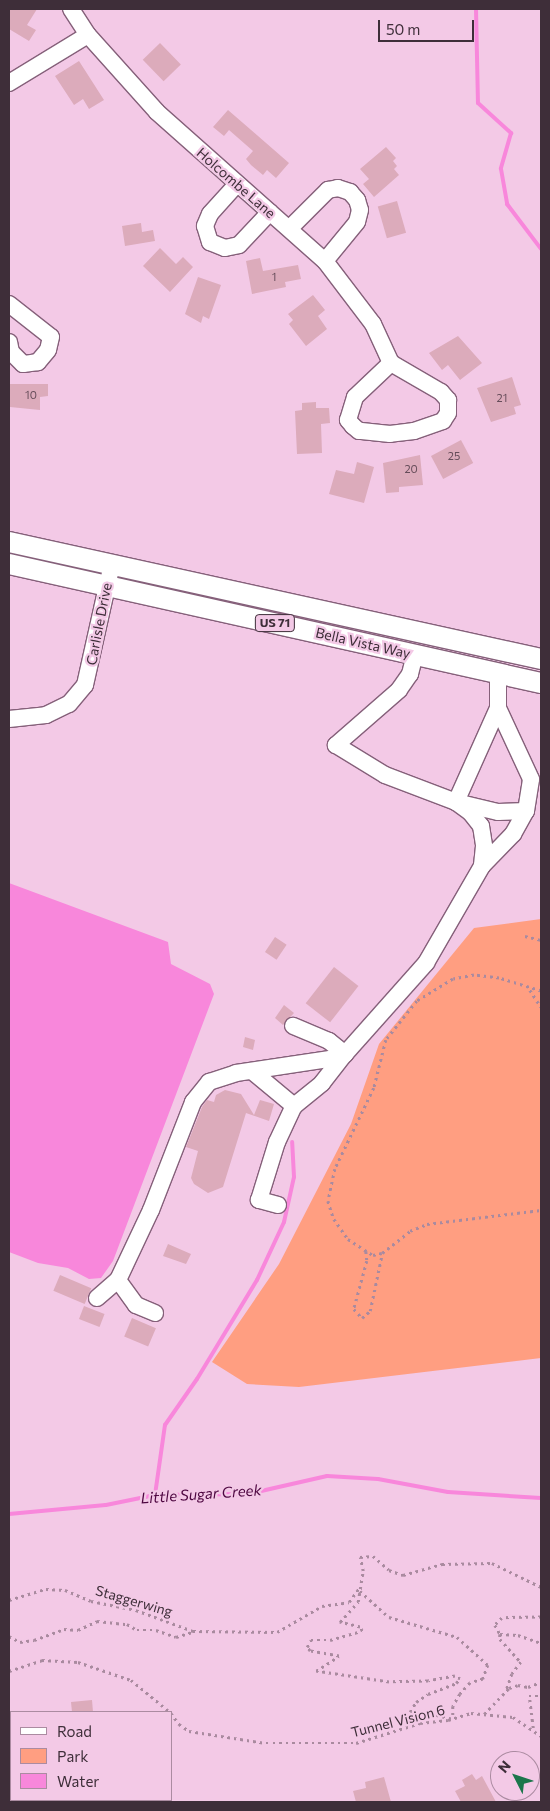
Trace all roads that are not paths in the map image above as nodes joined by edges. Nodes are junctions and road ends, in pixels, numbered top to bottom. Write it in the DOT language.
graph roads {
  1 [pos="71,9"];
  2 [pos="88,35"];
  3 [pos="9,83"];
  4 [pos="236,184"];
  5 [pos="270,212"];
  6 [pos="290,228"];
  7 [pos="325,261"];
  8 [pos="9,304"];
  9 [pos="9,342"];
  10 [pos="391,362"];
  11 [pos="9,542"];
  12 [pos="9,564"];
  13 [pos="112,564"];
  14 [pos="105,585"];
  15 [pos="415,654"];
  16 [pos="541,659"];
  17 [pos="498,674"];
  18 [pos="541,683"];
  19 [pos="498,708"];
  20 [pos="9,719"];
  21 [pos="456,802"];
  22 [pos="526,811"];
  23 [pos="482,866"];
  24 [pos="293,1026"];
  25 [pos="345,1054"];
  26 [pos="252,1070"];
  27 [pos="294,1106"];
  28 [pos="278,1205"];
  29 [pos="118,1280"];
  30 [pos="97,1298"];
  31 [pos="156,1313"];
  1 -- 2 [label="street, Holcombe Lane"];
  2 -- 3 [label="street"];
  2 -- 4 [label="street, Holcombe Lane"];
  4 -- 5 [label="street, Holcombe Lane"];
  4 -- 5 [label="street"];
  5 -- 6 [label="street, Holcombe Lane"];
  6 -- 7 [label="street, Holcombe Lane"];
  6 -- 7 [label="street"];
  7 -- 10 [label="street, Holcombe Lane"];
  8 -- 9 [label="street"];
  10 -- 10 [label="street"];
  11 -- 13 [label="main road, Bella Vista Way / US 71"];
  12 -- 14 [label="main road, Bella Vista Way / US 71"];
  13 -- 14 [label="street, Carlisle Drive"];
  13 -- 16 [label="main road, Bella Vista Way / US 71"];
  14 -- 15 [label="main road, Bella Vista Way / US 71"];
  14 -- 20 [label="street, Carlisle Drive"];
  15 -- 17 [label="main road, Bella Vista Way / US 71"];
  15 -- 21 [label="street"];
  17 -- 18 [label="main road, Bella Vista Way / US 71"];
  17 -- 19 [label="street"];
  19 -- 21 [label="street"];
  19 -- 22 [label="street"];
  21 -- 22 [label="street"];
  21 -- 23 [label="street"];
  22 -- 23 [label="street"];
  23 -- 25 [label="street"];
  24 -- 25 [label="street"];
  25 -- 26 [label="street"];
  25 -- 27 [label="street"];
  26 -- 27 [label="street"];
  26 -- 29 [label="street"];
  27 -- 28 [label="street"];
  29 -- 30 [label="street"];
  29 -- 31 [label="street"];
}
